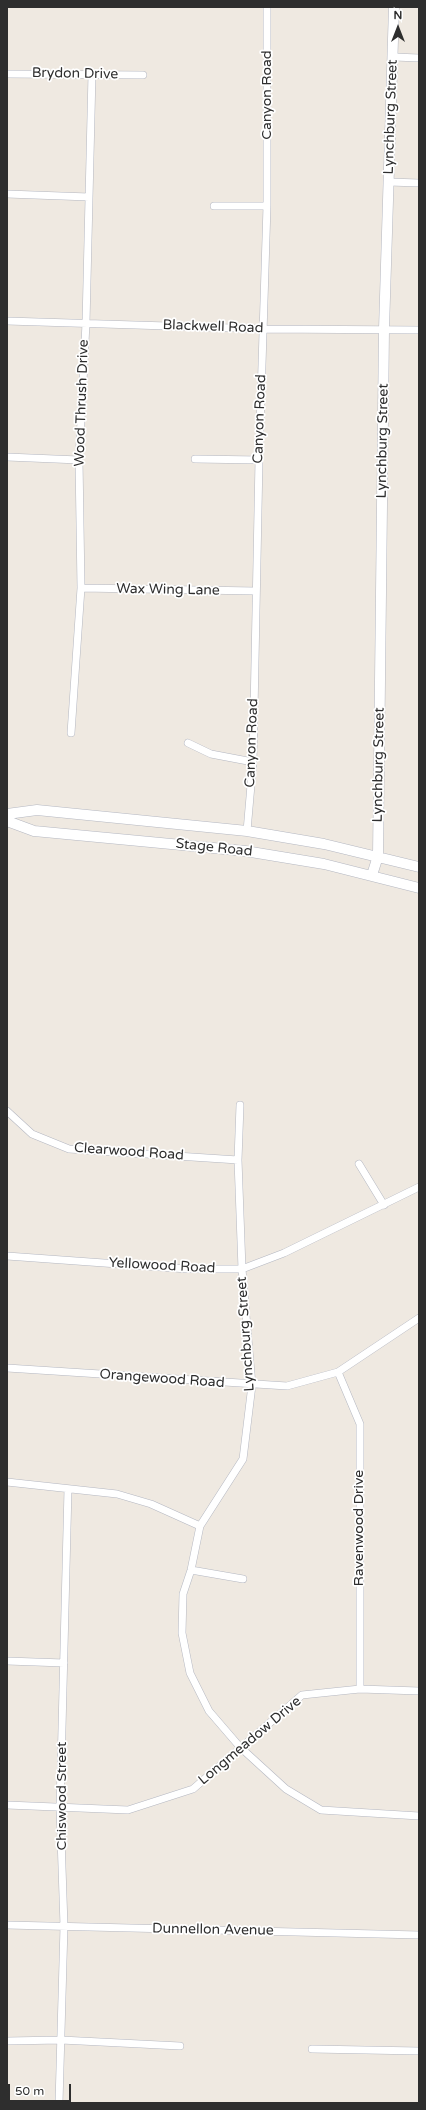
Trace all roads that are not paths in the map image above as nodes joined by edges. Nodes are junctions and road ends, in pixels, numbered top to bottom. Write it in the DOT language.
graph roads {
  1 [pos="267,7"];
  2 [pos="394,7"];
  3 [pos="394,58"];
  4 [pos="419,58"];
  5 [pos="7,74"];
  6 [pos="92,74"];
  7 [pos="143,75"];
  8 [pos="389,182"];
  9 [pos="419,183"];
  10 [pos="7,194"];
  11 [pos="89,196"];
  12 [pos="214,206"];
  13 [pos="267,206"];
  14 [pos="7,321"];
  15 [pos="86,323"];
  16 [pos="264,329"];
  17 [pos="384,329"];
  18 [pos="419,330"];
  19 [pos="7,457"];
  20 [pos="195,459"];
  21 [pos="79,460"];
  22 [pos="259,460"];
  23 [pos="81,588"];
  24 [pos="256,591"];
  25 [pos="71,733"];
  26 [pos="188,743"];
  27 [pos="253,762"];
  28 [pos="7,814"];
  29 [pos="7,821"];
  30 [pos="247,831"];
  31 [pos="378,856"];
  32 [pos="419,867"];
  33 [pos="372,875"];
  34 [pos="419,888"];
  35 [pos="240,1105"];
  36 [pos="7,1111"];
  37 [pos="238,1160"];
  38 [pos="359,1164"];
  39 [pos="419,1187"];
  40 [pos="384,1205"];
  41 [pos="7,1256"];
  42 [pos="242,1268"];
  43 [pos="419,1318"];
  44 [pos="7,1368"];
  45 [pos="338,1372"];
  46 [pos="252,1385"];
  47 [pos="7,1482"];
  48 [pos="68,1489"];
  49 [pos="200,1526"];
  50 [pos="191,1570"];
  51 [pos="243,1580"];
  52 [pos="7,1661"];
  53 [pos="64,1663"];
  54 [pos="360,1689"];
  55 [pos="419,1692"];
  56 [pos="240,1748"];
  57 [pos="7,1805"];
  58 [pos="60,1808"];
  59 [pos="419,1816"];
  60 [pos="7,1925"];
  61 [pos="64,1926"];
  62 [pos="419,1935"];
  63 [pos="61,2040"];
  64 [pos="7,2041"];
  65 [pos="180,2046"];
  66 [pos="312,2049"];
  67 [pos="419,2051"];
  68 [pos="59,2103"];
  1 -- 13 [label="street, Canyon Road"];
  2 -- 3 [label="street, Lynchburg Street"];
  3 -- 4 [label="street"];
  3 -- 8 [label="street, Lynchburg Street"];
  5 -- 6 [label="street, Brydon Drive"];
  6 -- 7 [label="street, Brydon Drive"];
  6 -- 11 [label="street, Wood Thrush Drive"];
  8 -- 9 [label="street"];
  8 -- 17 [label="street, Lynchburg Street"];
  10 -- 11 [label="street"];
  11 -- 15 [label="street, Wood Thrush Drive"];
  12 -- 13 [label="street"];
  13 -- 16 [label="street, Canyon Road"];
  14 -- 15 [label="street, Blackwell Road"];
  15 -- 16 [label="street, Blackwell Road"];
  15 -- 21 [label="street, Wood Thrush Drive"];
  16 -- 17 [label="street, Blackwell Road"];
  16 -- 22 [label="street, Canyon Road"];
  17 -- 18 [label="street, Blackwell Road"];
  17 -- 31 [label="street, Lynchburg Street"];
  19 -- 21 [label="street"];
  20 -- 22 [label="street"];
  21 -- 23 [label="street, Wood Thrush Drive"];
  22 -- 24 [label="street, Canyon Road"];
  23 -- 24 [label="street, Wax Wing Lane"];
  23 -- 25 [label="street, Wood Thrush Drive"];
  24 -- 27 [label="street, Canyon Road"];
  26 -- 27 [label="street"];
  27 -- 30 [label="street, Canyon Road"];
  28 -- 30 [label="street, Stage Road"];
  29 -- 33 [label="street, Stage Road"];
  30 -- 31 [label="street, Stage Road"];
  31 -- 32 [label="street, Stage Road"];
  31 -- 33 [label="street, Lynchburg Street"];
  33 -- 34 [label="street, Stage Road"];
  35 -- 37 [label="street, Lynchburg Street"];
  36 -- 37 [label="street, Clearwood Road"];
  37 -- 42 [label="street, Lynchburg Street"];
  38 -- 40 [label="street"];
  39 -- 40 [label="street, Yellowood Road"];
  40 -- 42 [label="street, Yellowood Road"];
  41 -- 42 [label="street, Yellowood Road"];
  42 -- 46 [label="street, Lynchburg Street"];
  43 -- 45 [label="street, Orangewood Road"];
  44 -- 46 [label="street, Orangewood Road"];
  45 -- 46 [label="street, Orangewood Road"];
  45 -- 54 [label="street, Ravenwood Drive"];
  46 -- 49 [label="street, Lynchburg Street"];
  47 -- 48 [label="street"];
  48 -- 49 [label="street"];
  48 -- 53 [label="street, Chiswood Street"];
  49 -- 50 [label="street, Lynchburg Street"];
  50 -- 51 [label="street"];
  50 -- 56 [label="street, Lynchburg Street"];
  52 -- 53 [label="street"];
  53 -- 58 [label="street, Chiswood Street"];
  54 -- 55 [label="street, Longmeadow Drive"];
  54 -- 56 [label="street, Longmeadow Drive"];
  56 -- 58 [label="street, Longmeadow Drive"];
  56 -- 59 [label="street, Lynchburg Street"];
  57 -- 58 [label="street, Longmeadow Drive"];
  58 -- 61 [label="street, Chiswood Street"];
  60 -- 61 [label="street, Dunnellon Avenue"];
  61 -- 62 [label="street, Dunnellon Avenue"];
  61 -- 63 [label="street, Chiswood Street"];
  63 -- 64 [label="street"];
  63 -- 65 [label="street"];
  63 -- 68 [label="street, Chiswood Street"];
  66 -- 67 [label="street"];
}
